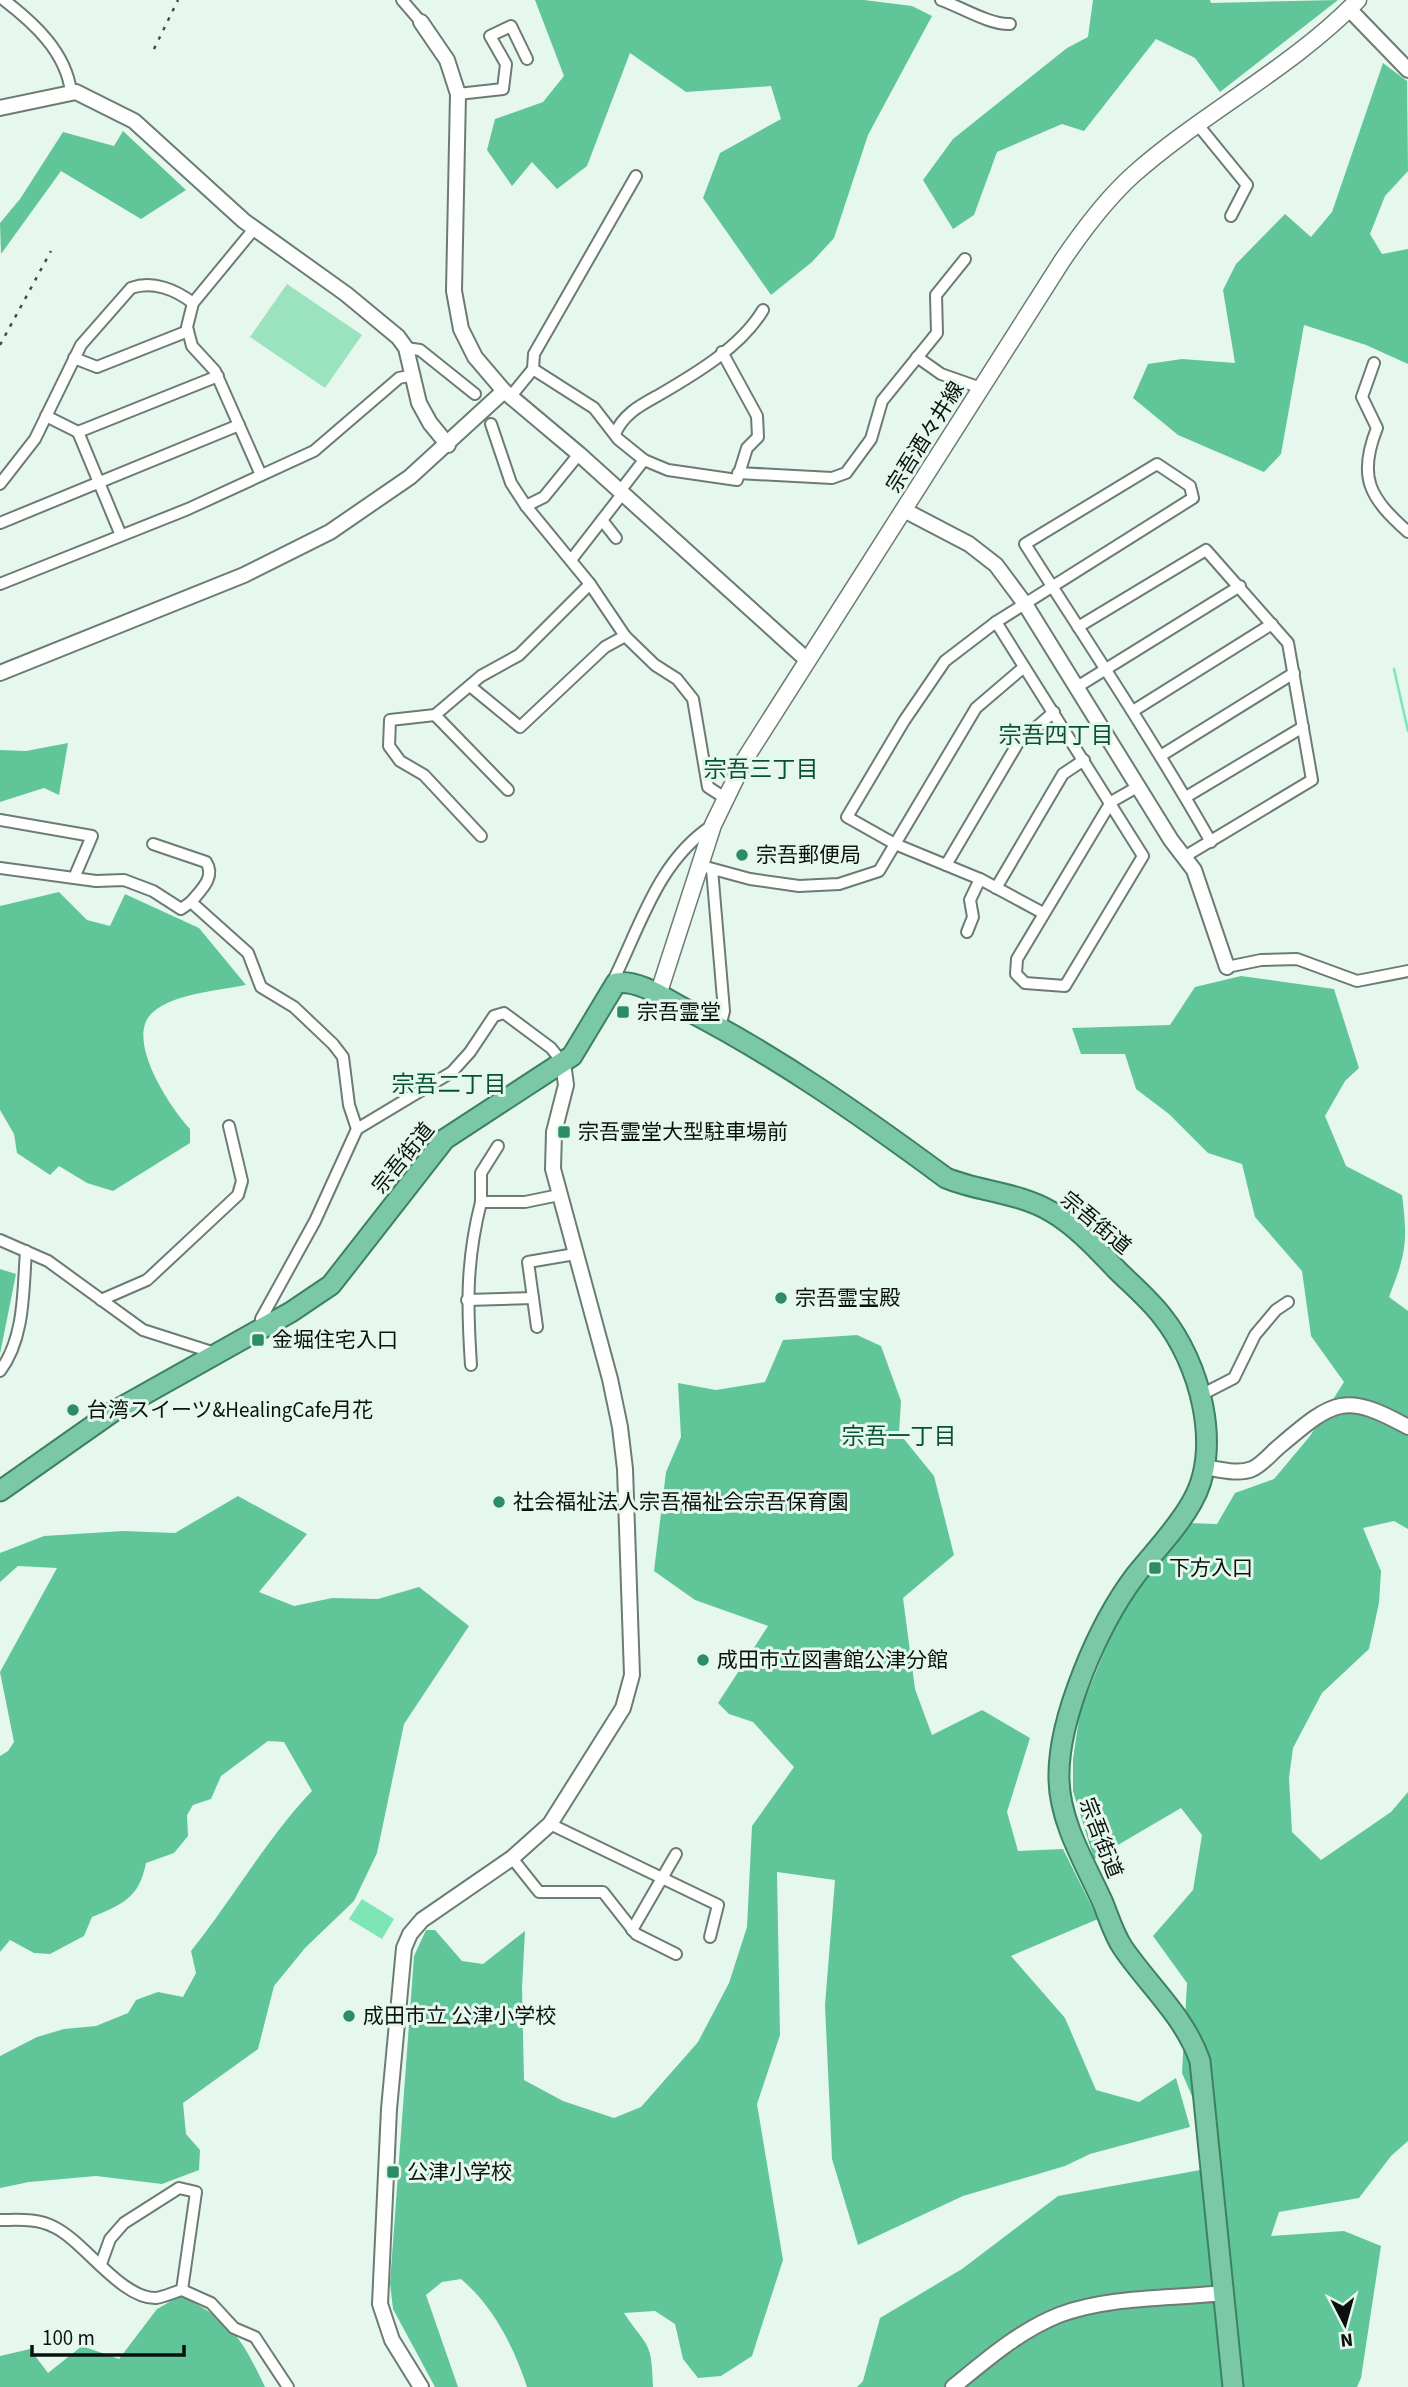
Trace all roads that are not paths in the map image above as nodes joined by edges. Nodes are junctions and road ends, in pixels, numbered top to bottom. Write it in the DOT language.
graph roads {
  1 [pos="4,0"];
  2 [pos="402,0"];
  3 [pos="941,0"];
  4 [pos="1353,5"];
  5 [pos="421,22"];
  6 [pos="1010,24"];
  7 [pos="527,59"];
  8 [pos="1408,70"];
  9 [pos="71,92"];
  10 [pos="458,94"];
  11 [pos="0,108"];
  12 [pos="1198,125"];
  13 [pos="636,176"];
  14 [pos="1231,216"];
  15 [pos="254,229"];
  16 [pos="965,259"];
  17 [pos="193,303"];
  18 [pos="763,310"];
  19 [pos="188,331"];
  20 [pos="405,348"];
  21 [pos="722,352"];
  22 [pos="917,356"];
  23 [pos="74,358"];
  24 [pos="1374,363"];
  25 [pos="533,369"];
  26 [pos="413,375"];
  27 [pos="218,376"];
  28 [pos="981,388"];
  29 [pos="508,393"];
  30 [pos="475,394"];
  31 [pos="46,416"];
  32 [pos="491,424"];
  33 [pos="239,425"];
  34 [pos="78,432"];
  35 [pos="615,434"];
  36 [pos="448,445"];
  37 [pos="579,454"];
  38 [pos="644,460"];
  39 [pos="738,473"];
  40 [pos="261,475"];
  41 [pos="99,483"];
  42 [pos="0,484"];
  43 [pos="621,492"];
  44 [pos="526,506"];
  45 [pos="904,510"];
  46 [pos="602,520"];
  47 [pos="0,523"];
  48 [pos="1408,532"];
  49 [pos="120,533"];
  50 [pos="616,538"];
  51 [pos="571,560"];
  52 [pos="590,583"];
  53 [pos="0,584"];
  54 [pos="1240,586"];
  55 [pos="1052,587"];
  56 [pos="1025,604"];
  57 [pos="996,622"];
  58 [pos="1272,624"];
  59 [pos="1078,627"];
  60 [pos="625,636"];
  61 [pos="807,660"];
  62 [pos="1024,667"];
  63 [pos="1106,669"];
  64 [pos="0,673"];
  65 [pos="1294,673"];
  66 [pos="470,686"];
  67 [pos="1077,687"];
  68 [pos="1133,711"];
  69 [pos="1054,712"];
  70 [pos="435,715"];
  71 [pos="1304,727"];
  72 [pos="1162,755"];
  73 [pos="1084,760"];
  74 [pos="1139,786"];
  75 [pos="508,790"];
  76 [pos="1186,797"];
  77 [pos="725,798"];
  78 [pos="1111,802"];
  79 [pos="0,820"];
  80 [pos="713,825"];
  81 [pos="481,836"];
  82 [pos="1211,842"];
  83 [pos="153,844"];
  84 [pos="895,844"];
  85 [pos="1184,857"];
  86 [pos="946,864"];
  87 [pos="707,867"];
  88 [pos="0,868"];
  89 [pos="74,878"];
  90 [pos="980,879"];
  91 [pos="996,888"];
  92 [pos="191,902"];
  93 [pos="1043,913"];
  94 [pos="967,932"];
  95 [pos="1227,967"];
  96 [pos="1408,971"];
  97 [pos="610,988"];
  98 [pos="658,995"];
  99 [pos="720,1027"];
  100 [pos="563,1063"];
  101 [pos="229,1126"];
  102 [pos="357,1129"];
  103 [pos="498,1146"];
  104 [pos="559,1195"];
  105 [pos="481,1202"];
  106 [pos="0,1241"];
  107 [pos="26,1251"];
  108 [pos="575,1254"];
  109 [pos="533,1298"];
  110 [pos="101,1300"];
  111 [pos="467,1300"];
  112 [pos="1288,1302"];
  113 [pos="263,1327"];
  114 [pos="537,1327"];
  115 [pos="218,1354"];
  116 [pos="471,1365"];
  117 [pos="0,1371"];
  118 [pos="1199,1396"];
  119 [pos="1408,1427"];
  120 [pos="1204,1467"];
  121 [pos="0,1491"];
  122 [pos="550,1824"];
  123 [pos="676,1854"];
  124 [pos="512,1858"];
  125 [pos="660,1878"];
  126 [pos="632,1930"];
  127 [pos="710,1937"];
  128 [pos="676,1954"];
  129 [pos="0,2220"];
  130 [pos="101,2264"];
  131 [pos="182,2290"];
  132 [pos="1223,2293"];
  133 [pos="288,2387"];
  134 [pos="421,2387"];
  135 [pos="953,2387"];
  136 [pos="1233,2387"];
  1 -- 9 [label="street"];
  2 -- 5 [label="street"];
  3 -- 6 [label="street"];
  4 -- 8 [label="street"];
  4 -- 12 [label="main road, 宗吾酒々井線"];
  5 -- 10 [label="street"];
  7 -- 10 [label="street"];
  9 -- 11 [label="street"];
  9 -- 15 [label="street"];
  10 -- 29 [label="street"];
  12 -- 14 [label="street"];
  12 -- 28 [label="main road, 宗吾酒々井線"];
  13 -- 25 [label="street"];
  15 -- 17 [label="street"];
  15 -- 20 [label="street"];
  16 -- 22 [label="street"];
  17 -- 19 [label="street"];
  17 -- 23 [label="street"];
  18 -- 21 [label="street"];
  19 -- 23 [label="street"];
  19 -- 27 [label="street"];
  20 -- 26 [label="street"];
  20 -- 30 [label="street"];
  21 -- 35 [label="street"];
  21 -- 39 [label="street"];
  22 -- 28 [label="street"];
  22 -- 39 [label="street"];
  23 -- 31 [label="street"];
  24 -- 48 [label="street"];
  25 -- 29 [label="street"];
  25 -- 35 [label="street"];
  26 -- 36 [label="street"];
  26 -- 40 [label="street"];
  27 -- 33 [label="street"];
  27 -- 34 [label="street"];
  28 -- 45 [label="main road, 宗吾酒々井線"];
  29 -- 36 [label="street"];
  29 -- 37 [label="street"];
  31 -- 34 [label="street"];
  31 -- 42 [label="street"];
  32 -- 44 [label="street"];
  33 -- 40 [label="street"];
  33 -- 41 [label="street"];
  34 -- 41 [label="street"];
  35 -- 38 [label="street"];
  36 -- 64 [label="street"];
  37 -- 43 [label="street"];
  37 -- 44 [label="street"];
  38 -- 39 [label="street"];
  38 -- 43 [label="street"];
  40 -- 49 [label="street"];
  41 -- 47 [label="street"];
  41 -- 49 [label="street"];
  43 -- 46 [label="street"];
  43 -- 61 [label="street"];
  44 -- 51 [label="street"];
  45 -- 56 [label="street"];
  45 -- 61 [label="main road, 宗吾酒々井線"];
  46 -- 50 [label="street"];
  46 -- 51 [label="street"];
  49 -- 53 [label="street"];
  51 -- 52 [label="street"];
  52 -- 60 [label="street"];
  52 -- 66 [label="street"];
  54 -- 58 [label="street"];
  54 -- 59 [label="street"];
  54 -- 63 [label="street"];
  55 -- 55 [label="street"];
  55 -- 56 [label="street"];
  55 -- 59 [label="street"];
  56 -- 57 [label="street"];
  56 -- 67 [label="street"];
  57 -- 62 [label="street"];
  57 -- 84 [label="street"];
  58 -- 65 [label="street"];
  58 -- 68 [label="street"];
  59 -- 63 [label="street"];
  60 -- 66 [label="street"];
  60 -- 77 [label="street"];
  61 -- 77 [label="main road, 宗吾酒々井線"];
  62 -- 69 [label="street"];
  62 -- 84 [label="street"];
  63 -- 67 [label="street"];
  63 -- 68 [label="street"];
  65 -- 71 [label="street"];
  65 -- 72 [label="street"];
  66 -- 70 [label="street"];
  67 -- 74 [label="street"];
  68 -- 72 [label="street"];
  69 -- 73 [label="street"];
  69 -- 86 [label="street"];
  70 -- 75 [label="street"];
  70 -- 81 [label="street"];
  71 -- 76 [label="street"];
  71 -- 82 [label="street"];
  72 -- 76 [label="street"];
  73 -- 78 [label="street"];
  73 -- 91 [label="street"];
  74 -- 78 [label="street"];
  74 -- 85 [label="street"];
  76 -- 82 [label="street"];
  77 -- 80 [label="main road, 宗吾酒々井線"];
  78 -- 93 [label="street"];
  78 -- 93 [label="street"];
  79 -- 89 [label="street"];
  80 -- 87 [label="main road, 宗吾酒々井線"];
  80 -- 97 [label="street"];
  82 -- 85 [label="street"];
  83 -- 92 [label="street"];
  84 -- 86 [label="street"];
  84 -- 87 [label="street"];
  85 -- 95 [label="street"];
  86 -- 90 [label="street"];
  87 -- 98 [label="main road, 宗吾酒々井線"];
  87 -- 99 [label="street"];
  88 -- 89 [label="street"];
  89 -- 92 [label="street"];
  90 -- 91 [label="street"];
  90 -- 94 [label="street"];
  91 -- 93 [label="street"];
  92 -- 102 [label="street"];
  95 -- 96 [label="street"];
  97 -- 98 [label="highway, 宗吾街道"];
  97 -- 100 [label="highway, 宗吾街道"];
  98 -- 99 [label="highway, 宗吾街道"];
  99 -- 118 [label="highway, 宗吾街道"];
  100 -- 102 [label="street"];
  100 -- 104 [label="street"];
  100 -- 113 [label="highway, 宗吾街道"];
  101 -- 110 [label="street"];
  102 -- 113 [label="street"];
  103 -- 105 [label="street"];
  104 -- 105 [label="street"];
  104 -- 108 [label="street"];
  105 -- 111 [label="street"];
  106 -- 107 [label="street"];
  107 -- 110 [label="street"];
  107 -- 117 [label="street"];
  108 -- 109 [label="street"];
  108 -- 122 [label="street"];
  109 -- 111 [label="street"];
  109 -- 114 [label="street"];
  110 -- 115 [label="street"];
  111 -- 116 [label="street"];
  112 -- 118 [label="street"];
  113 -- 115 [label="highway, 宗吾街道"];
  115 -- 121 [label="highway, 宗吾街道"];
  118 -- 120 [label="highway, 宗吾街道"];
  119 -- 120 [label="street"];
  120 -- 132 [label="highway, 宗吾街道"];
  122 -- 124 [label="street"];
  122 -- 125 [label="street"];
  123 -- 125 [label="street"];
  124 -- 126 [label="street"];
  124 -- 134 [label="street"];
  125 -- 126 [label="street"];
  125 -- 127 [label="street"];
  126 -- 128 [label="street"];
  129 -- 130 [label="street"];
  130 -- 131 [label="street"];
  130 -- 131 [label="street"];
  131 -- 133 [label="street"];
  132 -- 135 [label="street"];
  132 -- 136 [label="highway, 宗吾街道"];
}
